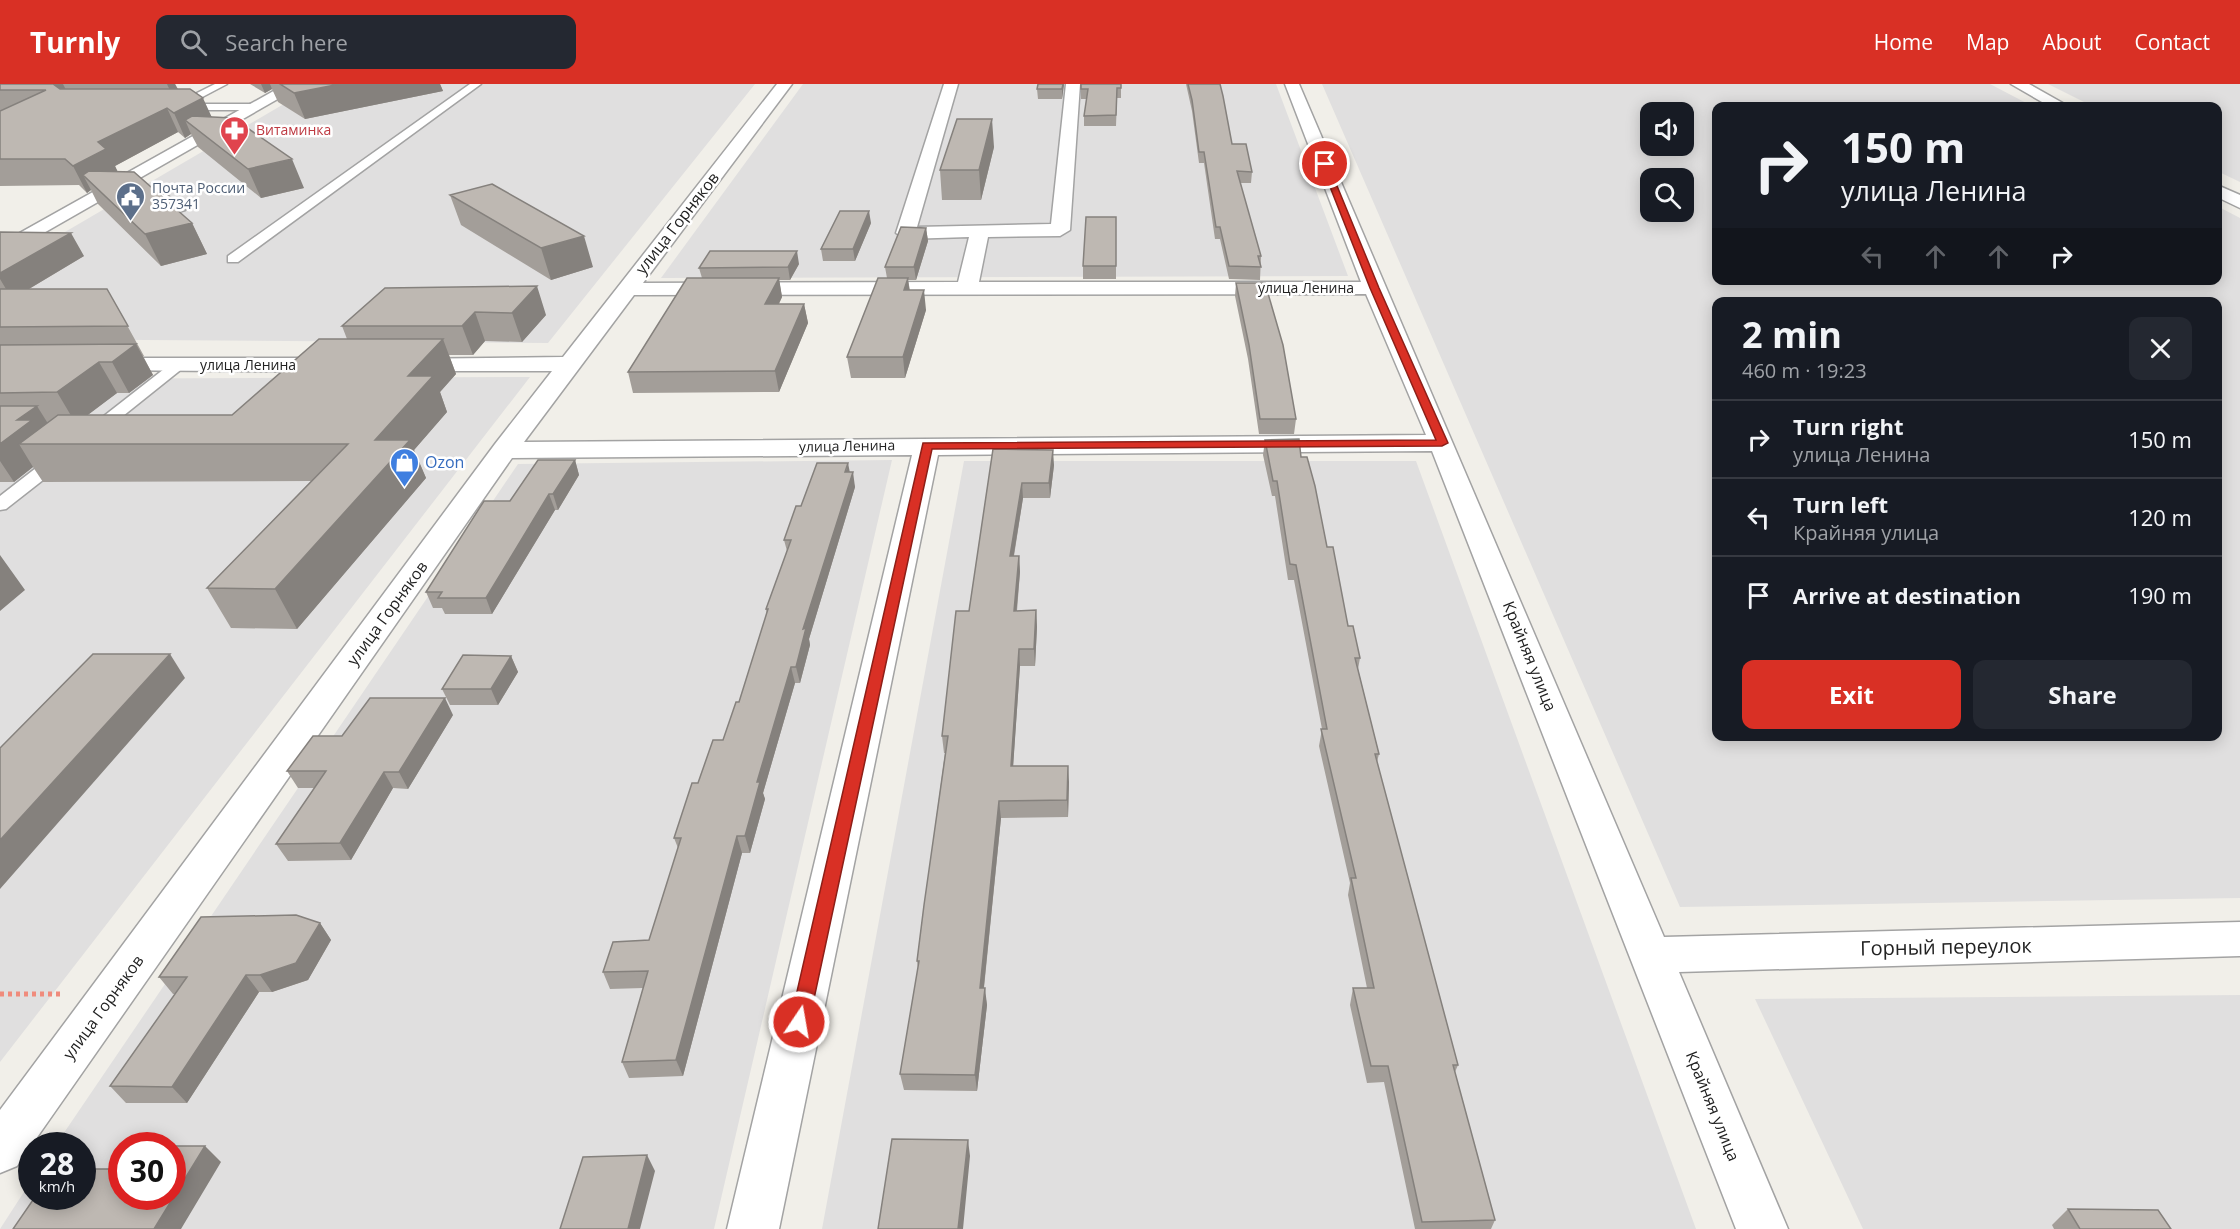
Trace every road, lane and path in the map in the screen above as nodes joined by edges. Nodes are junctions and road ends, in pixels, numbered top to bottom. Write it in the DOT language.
graph roads {
  1 [pos="222,84"];
  2 [pos="476,84"];
  3 [pos="785,84"];
  4 [pos="951,84"];
  5 [pos="1073,84"];
  6 [pos="1292,84"];
  7 [pos="2018,84"];
  8 [pos="299,90"];
  9 [pos="2052,102"];
  10 [pos="165,107"];
  11 [pos="177,107"];
  12 [pos="257,107"];
  13 [pos="200,139"];
  14 [pos="219,139"];
  15 [pos="2222,193"];
  16 [pos="99,196"];
  17 [pos="2240,202"];
  18 [pos="179,210"];
  19 [pos="980,231"];
  20 [pos="0,252"];
  21 [pos="233,259"];
  22 [pos="1374,288"];
  23 [pos="967,289"];
  24 [pos="626,290"];
  25 [pos="356,364"];
  26 [pos="391,364"];
  27 [pos="568,364"];
  28 [pos="83,365"];
  29 [pos="178,365"];
  30 [pos="1442,443"];
  31 [pos="927,446"];
  32 [pos="504,450"];
  33 [pos="0,505"];
  34 [pos="2240,939"];
  35 [pos="1652,955"];
  36 [pos="0,994"];
  37 [pos="112,994"];
  38 [pos="0,1150"];
  39 [pos="753,1229"];
  40 [pos="1762,1229"];
  1 -- 11 [label="lane"];
  2 -- 21 [label="lane"];
  3 -- 24 [label="street, улица Горняков"];
  4 -- 19 [label="street"];
  5 -- 19 [label="street"];
  6 -- 22 [label="street, Крайняя улица"];
  7 -- 9 [label="street"];
  8 -- 12 [label="street"];
  10 -- 11 [label="lane"];
  11 -- 12 [label="lane"];
  12 -- 13 [label="street"];
  13 -- 14 [label="lane"];
  13 -- 16 [label="street"];
  15 -- 17 [label="street"];
  16 -- 18 [label="lane"];
  16 -- 20 [label="street"];
  19 -- 23 [label="street"];
  22 -- 23 [label="street, улица Ленина"];
  22 -- 30 [label="street, Крайняя улица"];
  23 -- 24 [label="street, улица Ленина"];
  24 -- 27 [label="street, улица Горняков"];
  25 -- 29 [label="street, улица Ленина"];
  26 -- 27 [label="street"];
  27 -- 32 [label="street, улица Горняков"];
  28 -- 29 [label="street, улица Ленина"];
  29 -- 33 [label="lane"];
  30 -- 31 [label="street, улица Ленина"];
  30 -- 35 [label="street, Крайняя улица"];
  31 -- 32 [label="street, улица Ленина"];
  31 -- 39 [label="street"];
  32 -- 37 [label="street, улица Горняков"];
  34 -- 35 [label="street, Горный переулок"];
  35 -- 40 [label="street, Крайняя улица"];
  36 -- 37 [label="path"];
  37 -- 38 [label="street, улица Горняков"];
}
